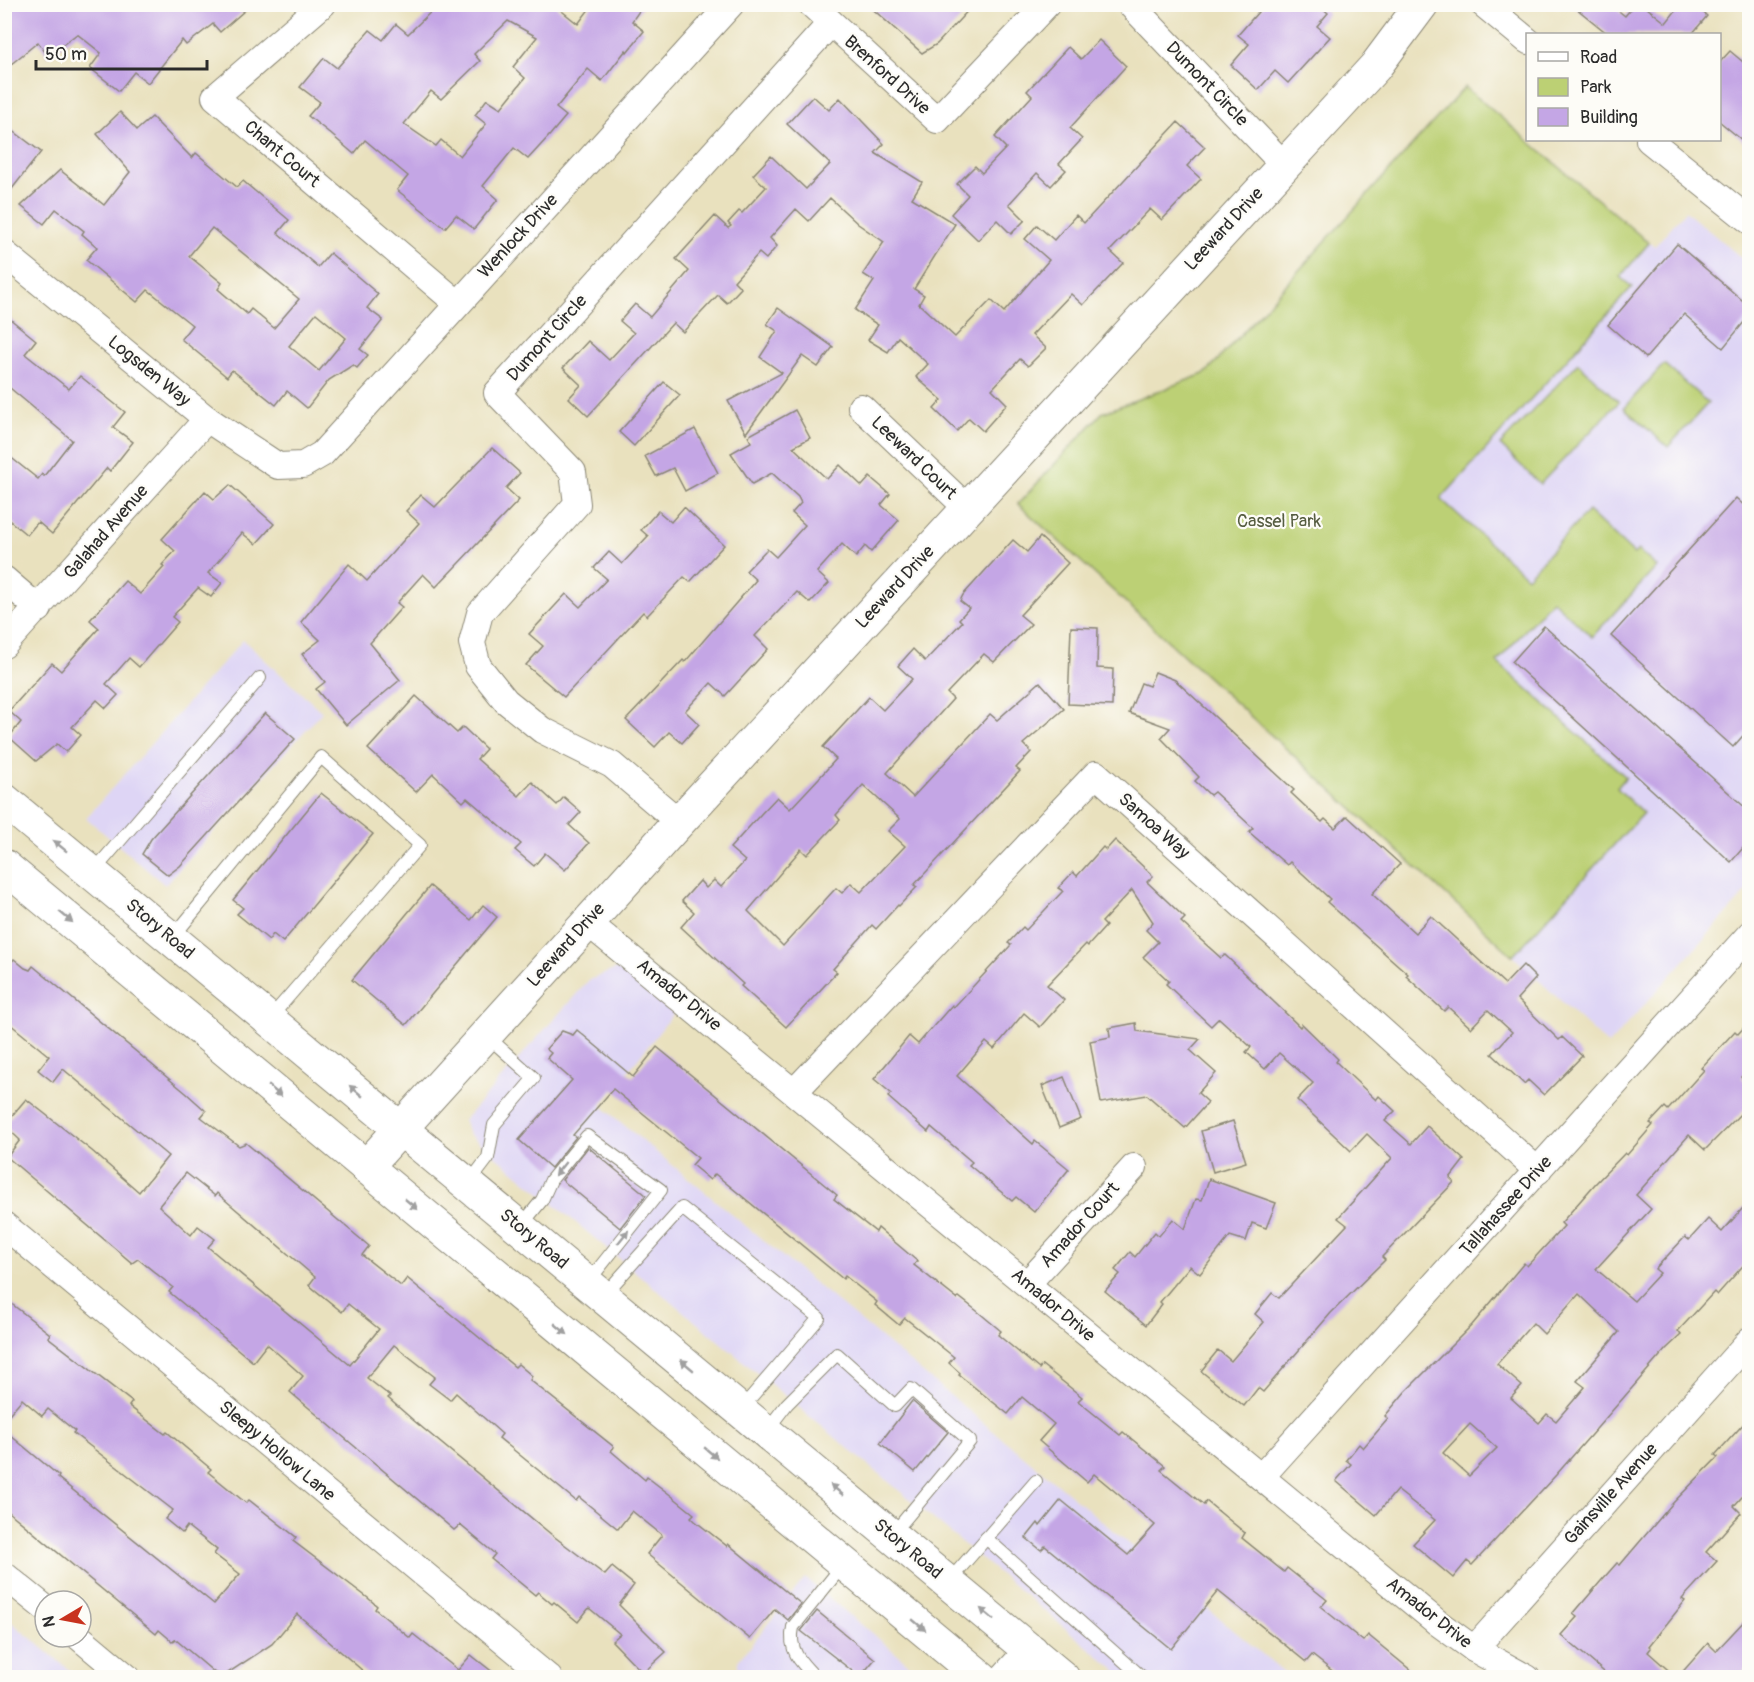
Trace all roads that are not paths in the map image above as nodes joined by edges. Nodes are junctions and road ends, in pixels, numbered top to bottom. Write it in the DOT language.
graph roads {
  1 [pos="323,4"];
  2 [pos="731,4"];
  3 [pos="812,4"];
  4 [pos="1047,4"];
  5 [pos="1130,4"];
  6 [pos="1422,4"];
  7 [pos="1483,4"];
  8 [pos="830,24"];
  9 [pos="1526,40"];
  10 [pos="1650,141"];
  11 [pos="1283,164"];
  12 [pos="1749,221"];
  13 [pos="4,253"];
  14 [pos="456,303"];
  15 [pos="861,407"];
  16 [pos="207,418"];
  17 [pos="303,465"];
  18 [pos="967,508"];
  19 [pos="4,579"];
  20 [pos="39,609"];
  21 [pos="4,645"];
  22 [pos="260,678"];
  23 [pos="4,800"];
  24 [pos="679,822"];
  25 [pos="4,866"];
  26 [pos="92,873"];
  27 [pos="587,922"];
  28 [pos="1749,934"];
  29 [pos="172,939"];
  30 [pos="269,1019"];
  31 [pos="485,1034"];
  32 [pos="795,1091"];
  33 [pos="401,1128"];
  34 [pos="366,1167"];
  35 [pos="1134,1167"];
  36 [pos="1538,1171"];
  37 [pos="468,1184"];
  38 [pos="4,1225"];
  39 [pos="520,1227"];
  40 [pos="1027,1284"];
  41 [pos="595,1289"];
  42 [pos="1749,1340"];
  43 [pos="741,1410"];
  44 [pos="766,1431"];
  45 [pos="1261,1478"];
  46 [pos="1036,1481"];
  47 [pos="892,1535"];
  48 [pos="986,1538"];
  49 [pos="844,1563"];
  50 [pos="4,1575"];
  51 [pos="948,1582"];
  52 [pos="33,1598"];
  53 [pos="93,1648"];
  54 [pos="1474,1649"];
  55 [pos="1032,1652"];
  56 [pos="128,1677"];
  57 [pos="549,1677"];
  58 [pos="816,1677"];
  59 [pos="982,1677"];
  60 [pos="1007,1677"];
  61 [pos="1064,1677"];
  62 [pos="1144,1677"];
  63 [pos="1527,1677"];
  1 -- 14 [label="street, Chant Court"];
  2 -- 14 [label="street, Wenlock Drive"];
  3 -- 8 [label="street, Brenford Drive"];
  4 -- 8 [label="street, Brenford Drive"];
  5 -- 11 [label="street, Dumont Circle"];
  6 -- 11 [label="main road, Leeward Drive"];
  7 -- 9 [label="street"];
  8 -- 24 [label="street, Dumont Circle"];
  10 -- 12 [label="street"];
  11 -- 18 [label="main road, Leeward Drive"];
  13 -- 16 [label="street, Logsden Way"];
  14 -- 17 [label="street, Wenlock Drive"];
  15 -- 18 [label="street, Leeward Court"];
  16 -- 17 [label="street, Logsden Way"];
  16 -- 20 [label="street, Galahad Avenue"];
  18 -- 24 [label="main road, Leeward Drive"];
  19 -- 20 [label="street"];
  20 -- 21 [label="street, Galahad Avenue"];
  22 -- 26 [label="lane"];
  26 -- 23 [label="main road, Story Road, one-way"];
  24 -- 27 [label="main road, Leeward Drive"];
  25 -- 34 [label="main road, one-way"];
  26 -- 29 [label="main road, Story Road"];
  27 -- 31 [label="main road, Leeward Drive"];
  27 -- 32 [label="street, Amador Drive"];
  28 -- 36 [label="street, Tallahassee Drive"];
  29 -- 30 [label="main road, Story Road"];
  29 -- 30 [label="lane"];
  33 -- 30 [label="main road, Story Road, one-way"];
  31 -- 33 [label="main road, Leeward Drive"];
  31 -- 37 [label="lane"];
  32 -- 36 [label="street, Samoa Way"];
  32 -- 40 [label="street, Amador Drive"];
  33 -- 34 [label="main road, Leeward Drive"];
  33 -- 37 [label="main road, Story Road"];
  34 -- 49 [label="main road, one-way"];
  35 -- 40 [label="street, Amador Court"];
  36 -- 45 [label="street, Tallahassee Drive"];
  37 -- 39 [label="main road, Story Road"];
  38 -- 57 [label="street, Sleepy Hollow Lane"];
  39 -- 41 [label="main road, Story Road"];
  41 -- 39 [label="lane, one-way"];
  40 -- 45 [label="street, Amador Drive"];
  43 -- 41 [label="main road, Story Road, one-way"];
  41 -- 43 [label="lane"];
  42 -- 54 [label="street, Gainsville Avenue"];
  43 -- 44 [label="main road, Story Road"];
  47 -- 44 [label="main road, Story Road, one-way"];
  44 -- 47 [label="lane"];
  45 -- 54 [label="street, Amador Drive"];
  46 -- 48 [label="lane"];
  47 -- 51 [label="main road, Story Road"];
  48 -- 51 [label="lane"];
  48 -- 62 [label="lane"];
  49 -- 58 [label="lane"];
  49 -- 59 [label="main road, one-way"];
  50 -- 52 [label="street"];
  55 -- 51 [label="main road, Story Road, one-way"];
  53 -- 56 [label="street"];
  54 -- 63 [label="street, Amador Drive"];
  55 -- 60 [label="main road"];
  55 -- 61 [label="main road, Story Road"];
}
